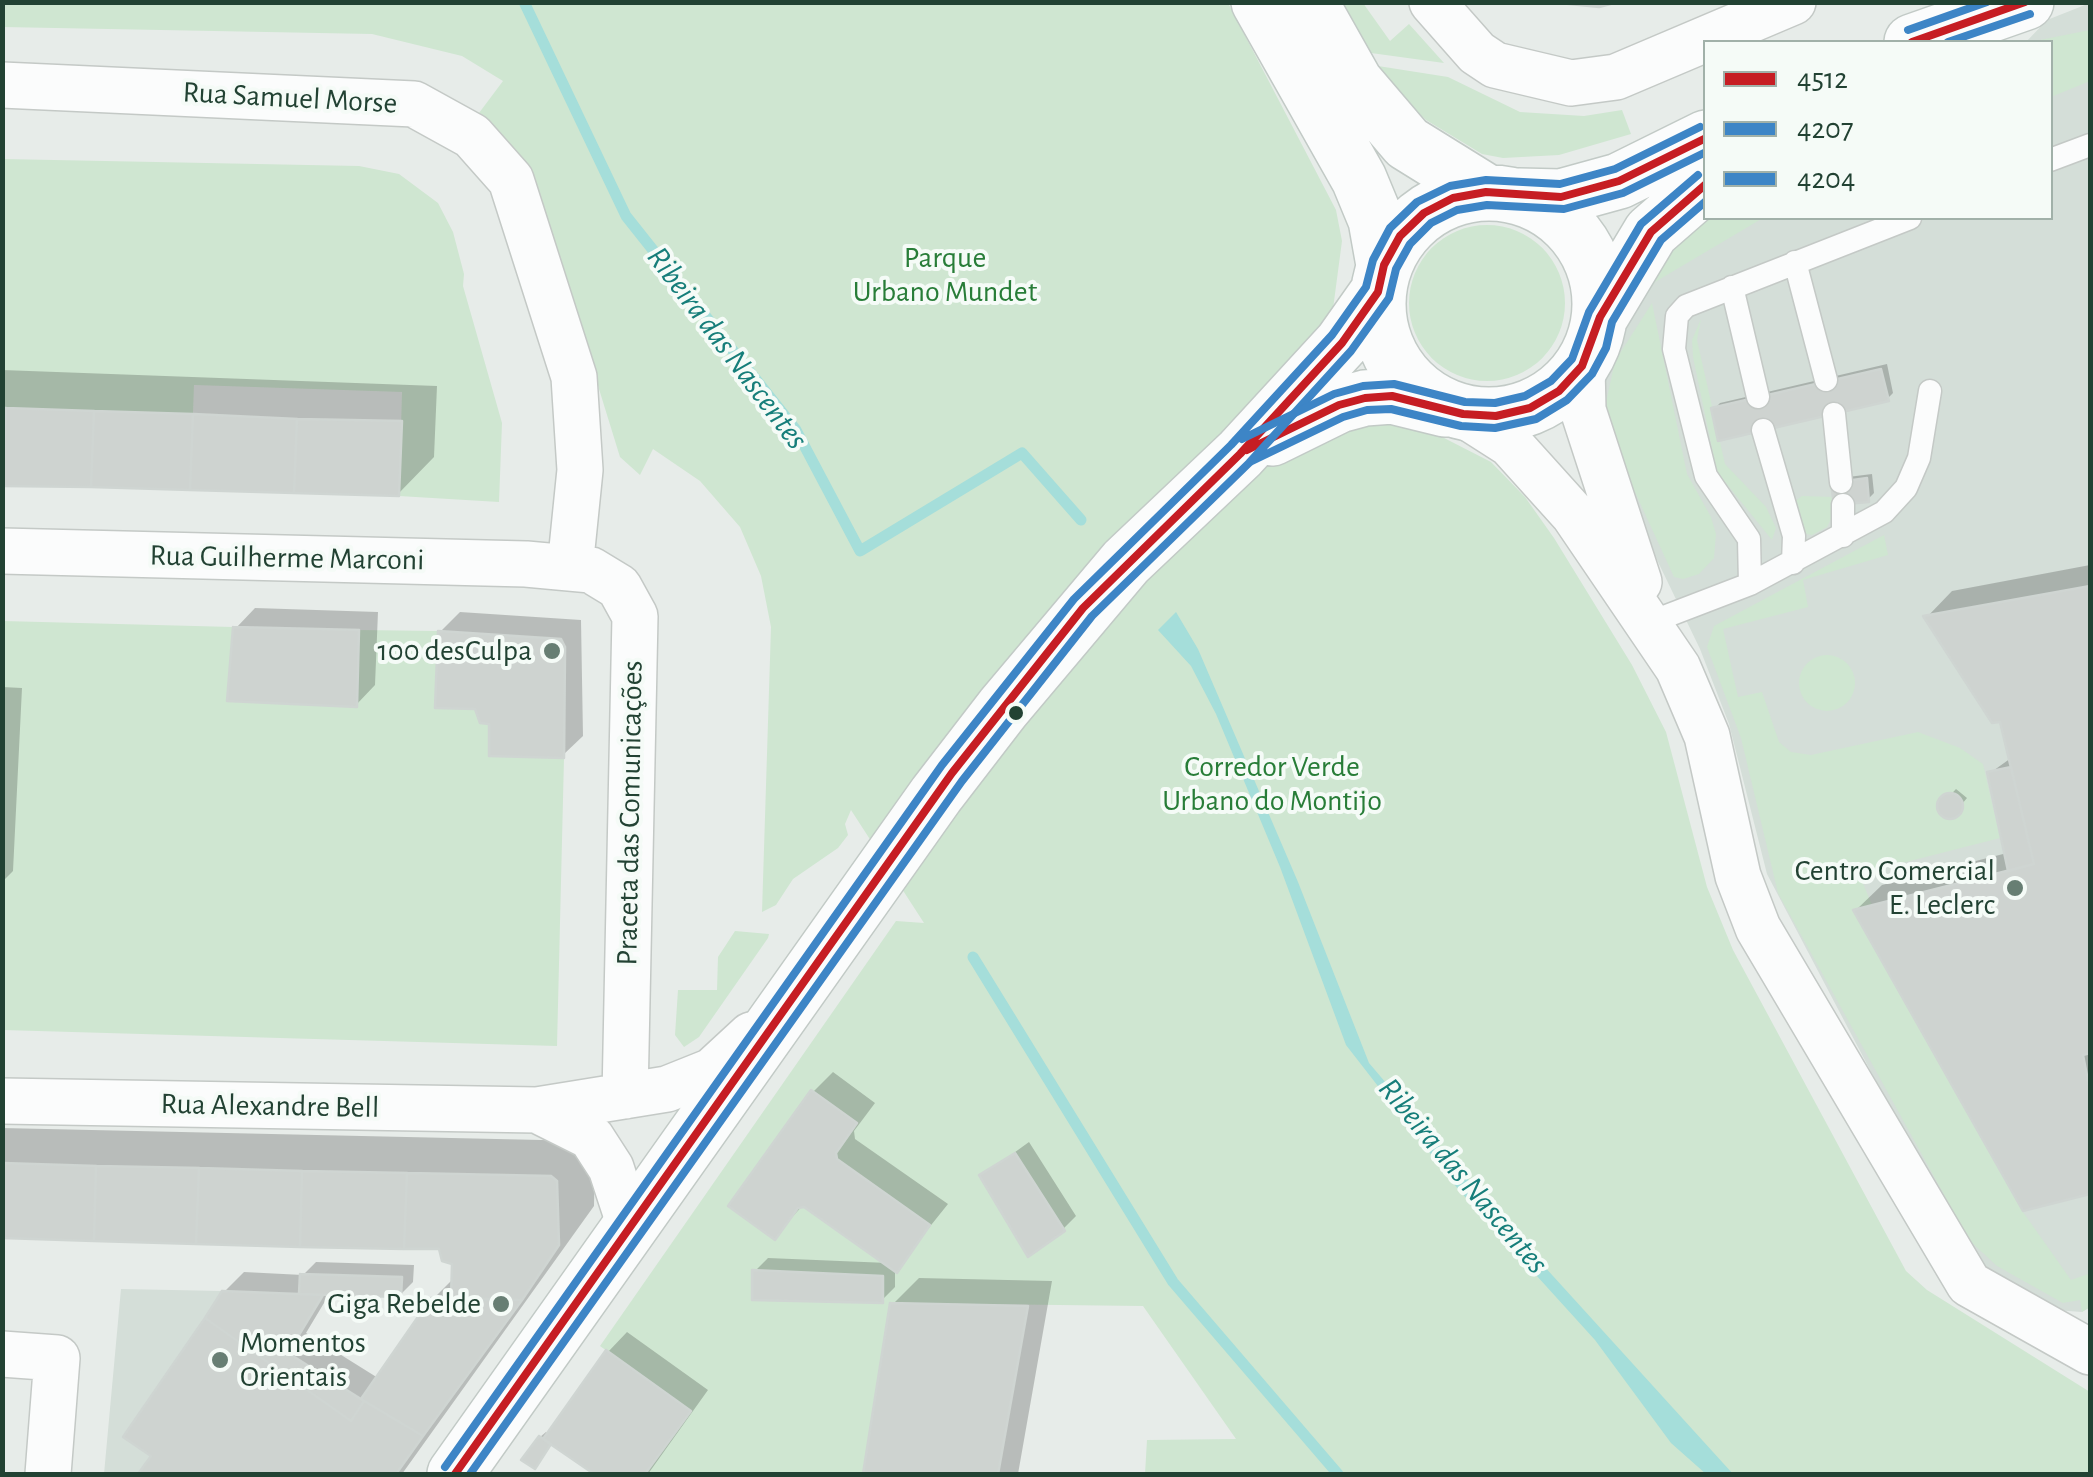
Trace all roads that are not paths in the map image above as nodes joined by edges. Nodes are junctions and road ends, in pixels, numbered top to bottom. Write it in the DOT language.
graph roads {
  1 [pos="1260,2"];
  2 [pos="1310,2"];
  3 [pos="1432,2"];
  4 [pos="1793,2"];
  5 [pos="2026,2"];
  6 [pos="1952,32"];
  7 [pos="1703,40"];
  8 [pos="1703,40"];
  9 [pos="1920,40"];
  10 [pos="2,86"];
  11 [pos="1703,139"];
  12 [pos="2090,145"];
  13 [pos="2053,159"];
  14 [pos="1703,187"];
  15 [pos="1502,194"];
  16 [pos="1905,220"];
  17 [pos="1795,262"];
  18 [pos="1381,279"];
  19 [pos="1732,287"];
  20 [pos="1590,342"];
  21 [pos="1826,380"];
  22 [pos="1930,391"];
  23 [pos="1758,398"];
  24 [pos="1458,412"];
  25 [pos="1834,414"];
  26 [pos="1763,430"];
  27 [pos="1240,454"];
  28 [pos="1842,536"];
  29 [pos="2,551"];
  30 [pos="1793,563"];
  31 [pos="570,568"];
  32 [pos="1750,584"];
  33 [pos="1651,622"];
  34 [pos="789,1001"];
  35 [pos="625,1096"];
  36 [pos="2,1101"];
  37 [pos="537,1110"];
  38 [pos="630,1226"];
  39 [pos="2090,1352"];
  40 [pos="2,1354"];
  41 [pos="48,1474"];
  42 [pos="455,1474"];
  1 -- 18 [label="main road"];
  2 -- 15 [label="main road"];
  3 -- 7 [label="street"];
  4 -- 8 [label="street"];
  5 -- 6 [label="main road"];
  6 -- 9 [label="main road"];
  10 -- 31 [label="street, Rua Samuel Morse"];
  11 -- 15 [label="main road"];
  12 -- 13 [label="lane"];
  14 -- 20 [label="main road"];
  15 -- 18 [label="main road"];
  15 -- 20 [label="main road"];
  16 -- 17 [label="lane"];
  17 -- 19 [label="lane"];
  17 -- 21 [label="lane"];
  18 -- 24 [label="main road"];
  18 -- 27 [label="main road"];
  19 -- 23 [label="lane"];
  19 -- 32 [label="lane"];
  20 -- 24 [label="main road"];
  20 -- 33 [label="street"];
  22 -- 28 [label="lane"];
  24 -- 27 [label="main road"];
  24 -- 33 [label="street"];
  25 -- 28 [label="lane"];
  26 -- 30 [label="lane"];
  27 -- 34 [label="main road"];
  28 -- 30 [label="lane"];
  29 -- 31 [label="street, Rua Guilherme Marconi"];
  30 -- 32 [label="lane"];
  31 -- 35 [label="street, Praceta das Comunicações"];
  32 -- 33 [label="lane"];
  33 -- 39 [label="street"];
  34 -- 35 [label="street, Rua Alexandre Bell"];
  34 -- 38 [label="main road"];
  35 -- 37 [label="street, Rua Alexandre Bell"];
  36 -- 37 [label="street, Rua Alexandre Bell"];
  37 -- 38 [label="street, Rua Alexandre Bell"];
  38 -- 42 [label="main road"];
  40 -- 41 [label="street"];
}
